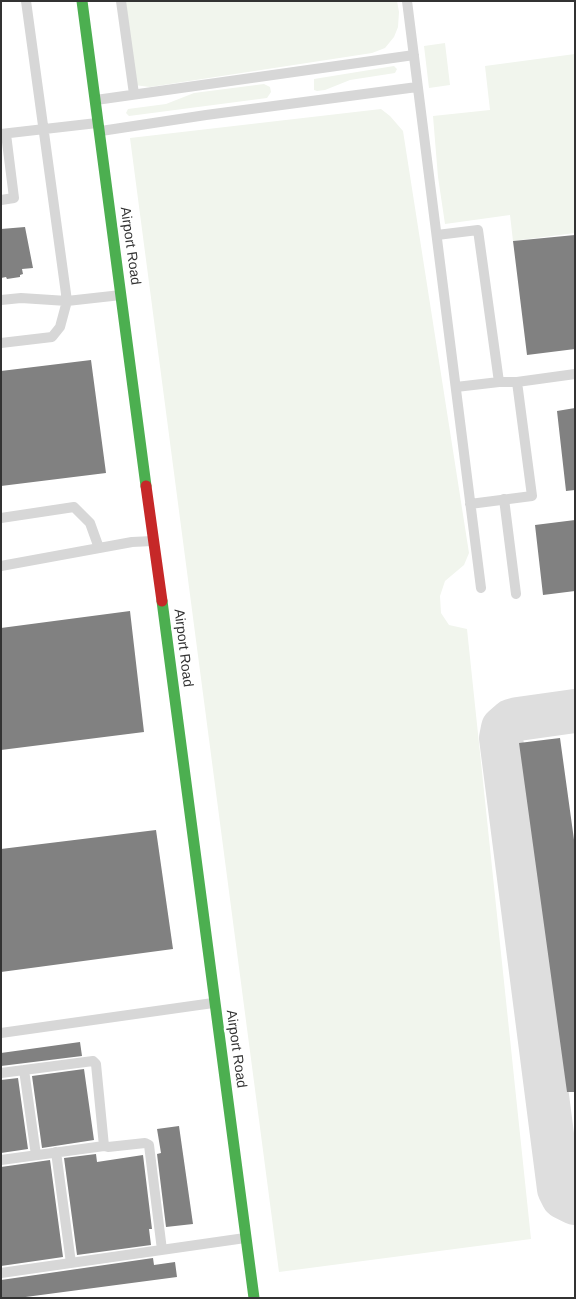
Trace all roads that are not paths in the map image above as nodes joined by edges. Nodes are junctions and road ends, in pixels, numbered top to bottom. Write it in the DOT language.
graph roads {
  1 [pos="26,1"];
  2 [pos="82,1"];
  3 [pos="122,1"];
  4 [pos="407,1"];
  5 [pos="414,55"];
  6 [pos="418,87"];
  7 [pos="134,94"];
  8 [pos="96,100"];
  9 [pos="99,127"];
  10 [pos="44,129"];
  11 [pos="4,134"];
  12 [pos="1,200"];
  13 [pos="436,235"];
  14 [pos="122,295"];
  15 [pos="1,300"];
  16 [pos="67,301"];
  17 [pos="1,343"];
  18 [pos="575,374"];
  19 [pos="499,382"];
  20 [pos="517,382"];
  21 [pos="456,387"];
  22 [pos="504,499"];
  23 [pos="470,504"];
  24 [pos="1,518"];
  25 [pos="154,541"];
  26 [pos="99,548"];
  27 [pos="1,566"];
  28 [pos="481,588"];
  29 [pos="516,594"];
  30 [pos="215,1002"];
  31 [pos="1,1033"];
  32 [pos="24,1070"];
  33 [pos="1,1073"];
  34 [pos="104,1146"];
  35 [pos="56,1152"];
  36 [pos="36,1155"];
  37 [pos="1,1160"];
  38 [pos="246,1238"];
  39 [pos="162,1250"];
  40 [pos="72,1263"];
  41 [pos="1,1274"];
  42 [pos="254,1298"];
  1 -- 10 [label="lane"];
  2 -- 8 [label="street, Airport Road"];
  3 -- 7 [label="lane"];
  4 -- 5 [label="lane"];
  5 -- 6 [label="lane"];
  5 -- 7 [label="lane"];
  6 -- 9 [label="lane"];
  6 -- 13 [label="lane"];
  7 -- 8 [label="lane"];
  8 -- 9 [label="street, Airport Road"];
  9 -- 10 [label="lane"];
  9 -- 14 [label="street, Airport Road"];
  10 -- 11 [label="lane"];
  10 -- 16 [label="lane"];
  11 -- 12 [label="lane"];
  13 -- 19 [label="lane"];
  13 -- 21 [label="lane"];
  14 -- 16 [label="lane"];
  14 -- 25 [label="street, Airport Road"];
  15 -- 16 [label="lane"];
  16 -- 17 [label="lane"];
  18 -- 20 [label="lane"];
  19 -- 20 [label="lane"];
  19 -- 21 [label="lane"];
  20 -- 22 [label="lane"];
  21 -- 23 [label="lane"];
  22 -- 23 [label="lane"];
  22 -- 29 [label="lane"];
  23 -- 28 [label="lane"];
  24 -- 26 [label="lane"];
  25 -- 26 [label="lane"];
  25 -- 30 [label="street, Airport Road"];
  26 -- 27 [label="lane"];
  30 -- 31 [label="lane"];
  30 -- 38 [label="street, Airport Road"];
  32 -- 33 [label="lane"];
  32 -- 34 [label="lane"];
  32 -- 36 [label="lane"];
  34 -- 35 [label="lane"];
  34 -- 39 [label="lane"];
  35 -- 36 [label="lane"];
  35 -- 40 [label="lane"];
  36 -- 37 [label="lane"];
  38 -- 39 [label="lane"];
  38 -- 42 [label="street, Airport Road"];
  39 -- 40 [label="lane"];
  40 -- 41 [label="lane"];
}
